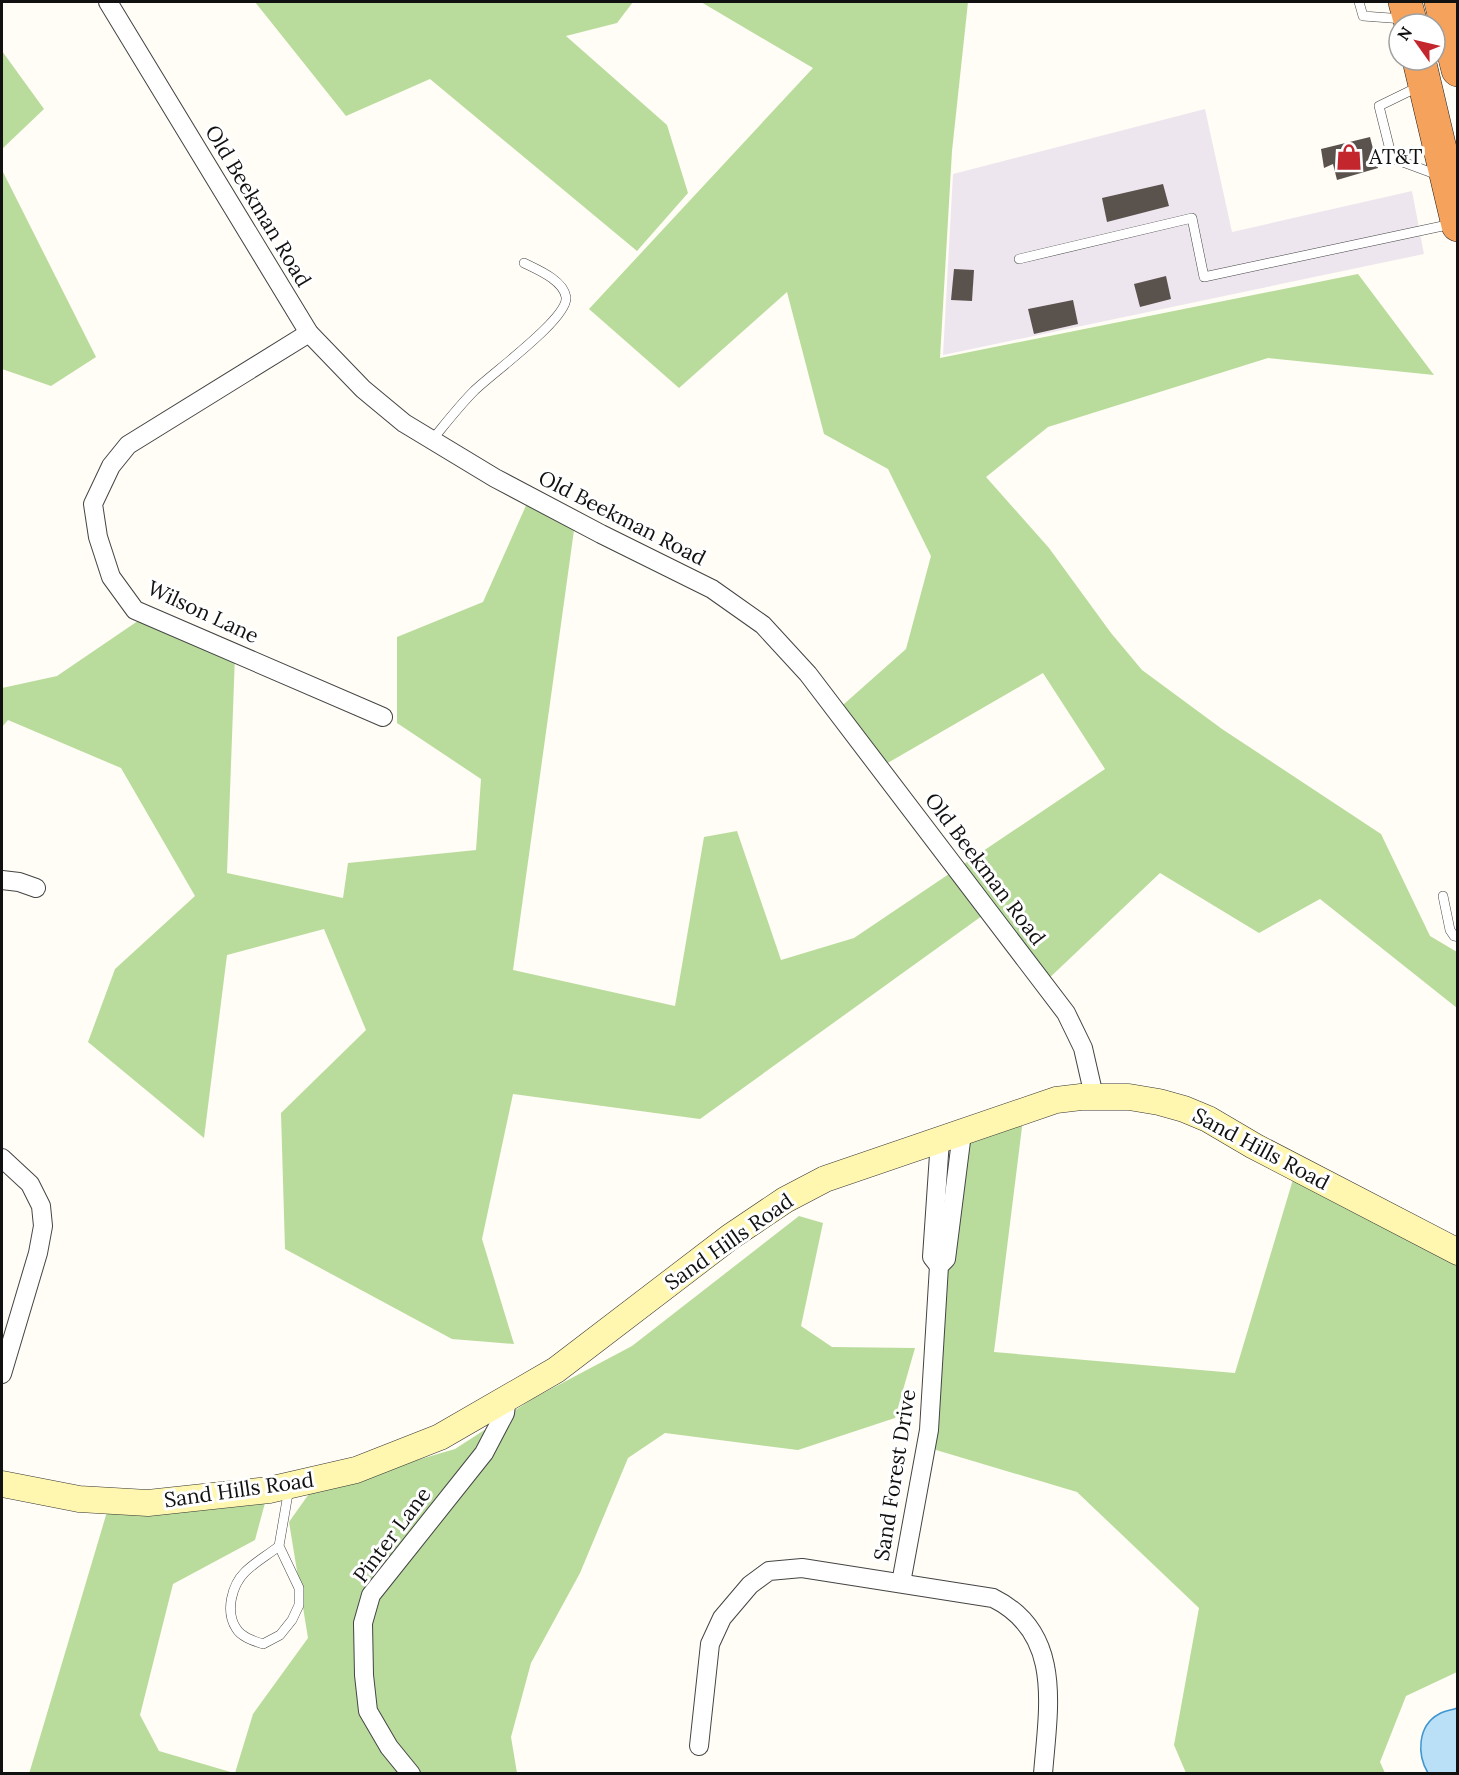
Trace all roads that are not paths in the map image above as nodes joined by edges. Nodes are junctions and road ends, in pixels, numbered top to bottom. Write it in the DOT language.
graph roads {
  1 [pos="108,2"];
  2 [pos="1359,2"];
  3 [pos="1441,2"];
  4 [pos="1387,15"];
  5 [pos="1456,60"];
  6 [pos="1422,72"];
  7 [pos="1446,178"];
  8 [pos="1457,224"];
  9 [pos="1019,259"];
  10 [pos="524,263"];
  11 [pos="309,333"];
  12 [pos="432,440"];
  13 [pos="383,717"];
  14 [pos="2,879"];
  15 [pos="36,888"];
  16 [pos="1443,896"];
  17 [pos="1458,937"];
  18 [pos="1094,1096"];
  19 [pos="951,1136"];
  20 [pos="2,1158"];
  21 [pos="1458,1252"];
  22 [pos="2,1374"];
  23 [pos="507,1397"];
  24 [pos="2,1485"];
  25 [pos="290,1485"];
  26 [pos="279,1546"];
  27 [pos="902,1583"];
  28 [pos="699,1746"];
  29 [pos="411,1773"];
  30 [pos="1043,1773"];
  1 -- 11 [label="street, Old Beekman Road"];
  2 -- 4 [label="lane"];
  3 -- 5 [label="highway"];
  6 -- 7 [label="highway"];
  6 -- 7 [label="lane"];
  7 -- 8 [label="highway"];
  8 -- 9 [label="lane"];
  10 -- 12 [label="lane"];
  11 -- 12 [label="street, Old Beekman Road"];
  11 -- 13 [label="street, Wilson Lane"];
  12 -- 18 [label="street, Old Beekman Road"];
  14 -- 15 [label="street"];
  16 -- 17 [label="lane"];
  18 -- 19 [label="street, Sand Hills Road"];
  18 -- 21 [label="street, Sand Hills Road"];
  19 -- 23 [label="street, Sand Hills Road"];
  19 -- 27 [label="street, Sand Forest Drive"];
  20 -- 22 [label="street"];
  23 -- 25 [label="street, Sand Hills Road"];
  23 -- 29 [label="street, Pinter Lane"];
  24 -- 25 [label="street, Sand Hills Road"];
  25 -- 26 [label="lane"];
  26 -- 26 [label="lane"];
  27 -- 28 [label="street"];
  27 -- 30 [label="street"];
}
